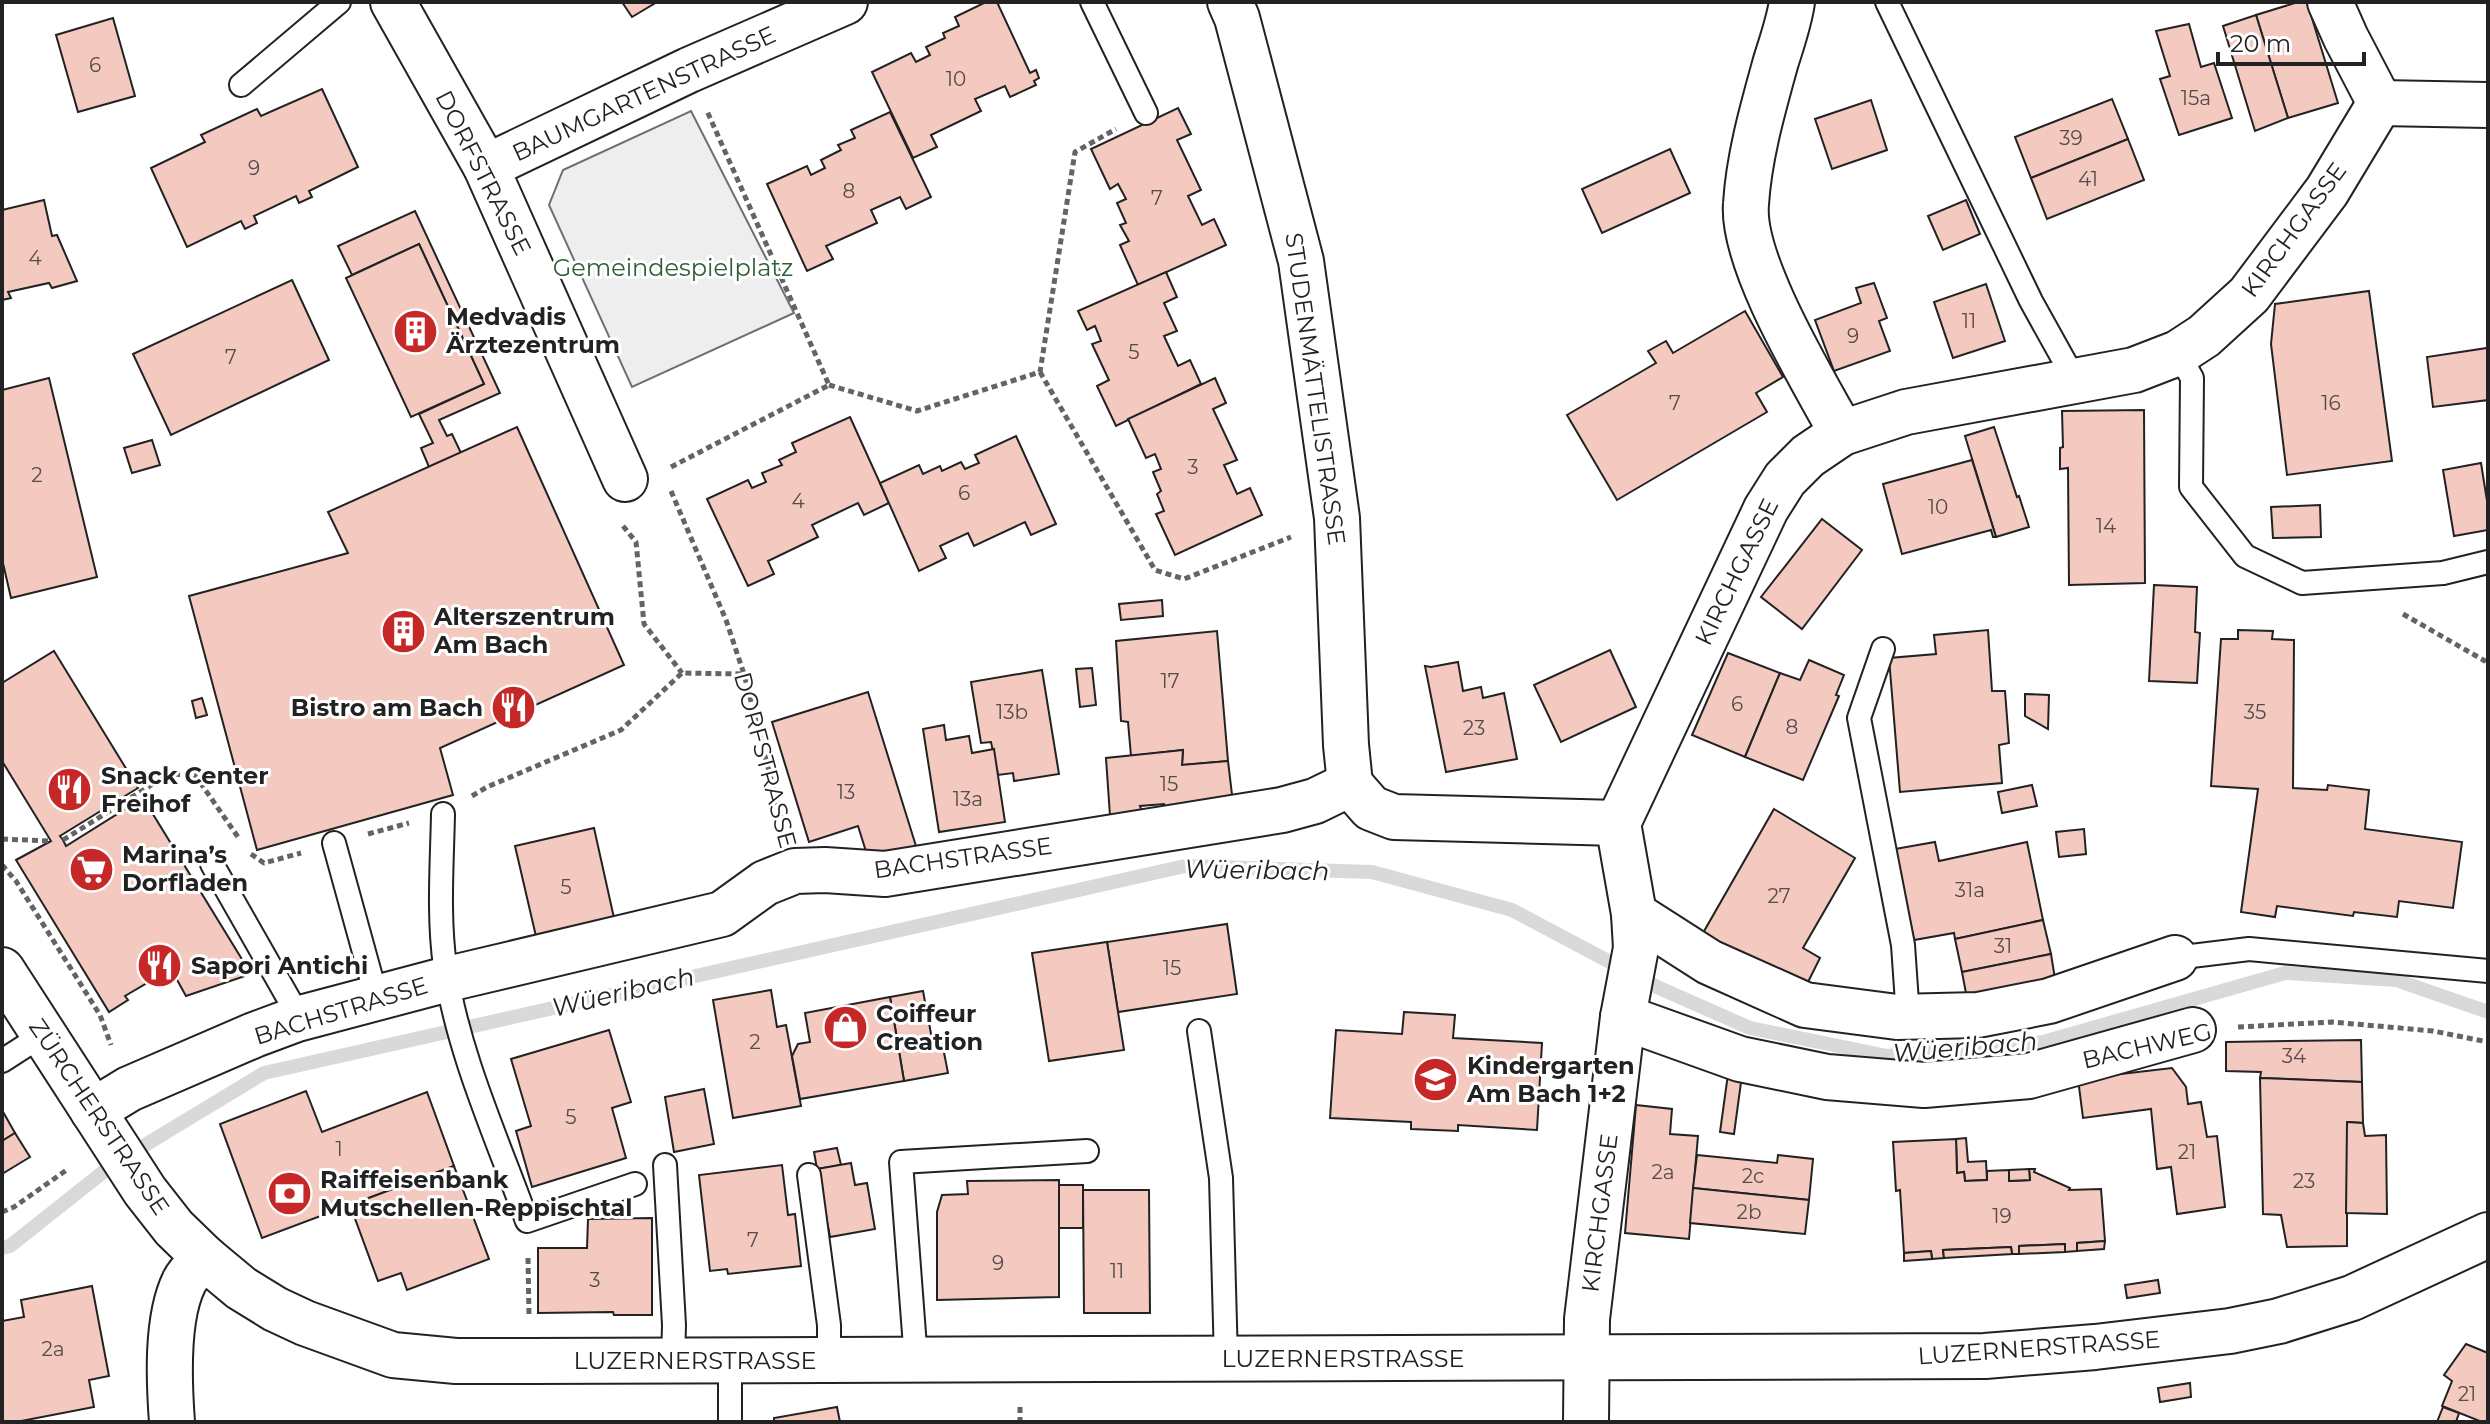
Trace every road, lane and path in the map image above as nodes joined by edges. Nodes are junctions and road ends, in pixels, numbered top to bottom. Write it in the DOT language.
graph roads {
  1 [pos="339,2"];
  2 [pos="393,2"];
  3 [pos="845,2"];
  4 [pos="1092,2"];
  5 [pos="1230,2"];
  6 [pos="1792,2"];
  7 [pos="1887,2"];
  8 [pos="2330,2"];
  9 [pos="795,12"];
  10 [pos="689,70"];
  11 [pos="241,85"];
  12 [pos="2380,103"];
  13 [pos="2488,105"];
  14 [pos="1146,113"];
  15 [pos="486,167"];
  16 [pos="2178,353"];
  17 [pos="1040,372"];
  18 [pos="2076,382"];
  19 [pos="829,385"];
  20 [pos="1842,433"];
  21 [pos="644,476"];
  22 [pos="1337,518"];
  23 [pos="2488,562"];
  24 [pos="2402,613"];
  25 [pos="1883,649"];
  26 [pos="2488,665"];
  27 [pos="682,673"];
  28 [pos="744,674"];
  29 [pos="1350,784"];
  30 [pos="443,814"];
  31 [pos="1618,823"];
  32 [pos="2,839"];
  33 [pos="239,839"];
  34 [pos="63,840"];
  35 [pos="51,841"];
  36 [pos="334,843"];
  37 [pos="248,852"];
  38 [pos="212,864"];
  39 [pos="2,865"];
  40 [pos="795,871"];
  41 [pos="1635,931"];
  42 [pos="2175,958"];
  43 [pos="2,970"];
  44 [pos="2488,971"];
  45 [pos="450,988"];
  46 [pos="377,999"];
  47 [pos="1625,1004"];
  48 [pos="1908,1017"];
  49 [pos="297,1019"];
  50 [pos="2193,1030"];
  51 [pos="1199,1031"];
  52 [pos="44,1034"];
  53 [pos="2488,1042"];
  54 [pos="2,1061"];
  55 [pos="112,1115"];
  56 [pos="1087,1151"];
  57 [pos="665,1165"];
  58 [pos="68,1169"];
  59 [pos="809,1175"];
  60 [pos="635,1184"];
  61 [pos="2,1212"];
  62 [pos="527,1221"];
  63 [pos="2488,1235"];
  64 [pos="205,1258"];
  65 [pos="529,1325"];
  66 [pos="1586,1358"];
  67 [pos="829,1360"];
  68 [pos="916,1360"];
  69 [pos="1226,1360"];
  70 [pos="673,1361"];
  71 [pos="730,1361"];
  72 [pos="172,1422"];
  73 [pos="730,1422"];
  74 [pos="1586,1422"];
  1 -- 11 [label="lane"];
  2 -- 15 [label="street, DORFSTRASSE"];
  3 -- 9 [label="street, BAUMGARTENSTRASSE"];
  4 -- 14 [label="lane"];
  5 -- 22 [label="street, STUDENMÄTTELISTRASSE"];
  6 -- 20 [label="street"];
  7 -- 18 [label="lane"];
  8 -- 12 [label="street"];
  9 -- 10 [label="street, BAUMGARTENSTRASSE"];
  10 -- 15 [label="street, BAUMGARTENSTRASSE"];
  10 -- 19 [label="path"];
  12 -- 13 [label="street"];
  12 -- 16 [label="street, KIRCHGASSE"];
  14 -- 17 [label="path"];
  15 -- 21 [label="street, DORFSTRASSE"];
  16 -- 18 [label="street, KIRCHGASSE"];
  16 -- 23 [label="lane"];
  17 -- 19 [label="path"];
  17 -- 22 [label="path"];
  18 -- 20 [label="street, KIRCHGASSE"];
  19 -- 21 [label="path"];
  20 -- 31 [label="street, KIRCHGASSE"];
  21 -- 27 [label="path"];
  21 -- 28 [label="path, DORFSTRASSE"];
  22 -- 29 [label="street, STUDENMÄTTELISTRASSE"];
  24 -- 26 [label="path"];
  25 -- 48 [label="lane"];
  27 -- 28 [label="path"];
  27 -- 30 [label="path"];
  28 -- 40 [label="path, DORFSTRASSE"];
  29 -- 31 [label="street"];
  29 -- 40 [label="street, BACHSTRASSE"];
  30 -- 36 [label="path"];
  30 -- 45 [label="lane"];
  31 -- 41 [label="street, KIRCHGASSE"];
  32 -- 35 [label="path"];
  33 -- 34 [label="path"];
  36 -- 37 [label="path"];
  36 -- 46 [label="lane"];
  38 -- 49 [label="lane"];
  39 -- 55 [label="path"];
  40 -- 45 [label="street, BACHSTRASSE"];
  41 -- 47 [label="street, KIRCHGASSE"];
  41 -- 48 [label="street"];
  42 -- 44 [label="lane"];
  42 -- 48 [label="street"];
  43 -- 52 [label="street, ZÜRCHERSTRASSE"];
  45 -- 46 [label="street, BACHSTRASSE"];
  45 -- 62 [label="lane"];
  46 -- 49 [label="street, BACHSTRASSE"];
  47 -- 50 [label="street, BACHWEG"];
  47 -- 66 [label="street, KIRCHGASSE"];
  49 -- 55 [label="street, BACHSTRASSE"];
  50 -- 53 [label="path, BACHWEG"];
  51 -- 69 [label="lane"];
  52 -- 54 [label="lane"];
  52 -- 55 [label="street, ZÜRCHERSTRASSE"];
  55 -- 64 [label="street, ZÜRCHERSTRASSE"];
  56 -- 68 [label="lane"];
  57 -- 70 [label="lane"];
  58 -- 61 [label="path"];
  59 -- 67 [label="lane"];
  60 -- 62 [label="lane"];
  62 -- 65 [label="path"];
  63 -- 66 [label="street, LUZERNERSTRASSE"];
  64 -- 70 [label="street, LUZERNERSTRASSE"];
  64 -- 72 [label="street"];
  66 -- 69 [label="street, LUZERNERSTRASSE"];
  66 -- 74 [label="street, KIRCHGASSE"];
  67 -- 68 [label="street, LUZERNERSTRASSE"];
  67 -- 71 [label="street, LUZERNERSTRASSE"];
  68 -- 69 [label="street, LUZERNERSTRASSE"];
  70 -- 71 [label="street, LUZERNERSTRASSE"];
  71 -- 73 [label="lane"];
}
